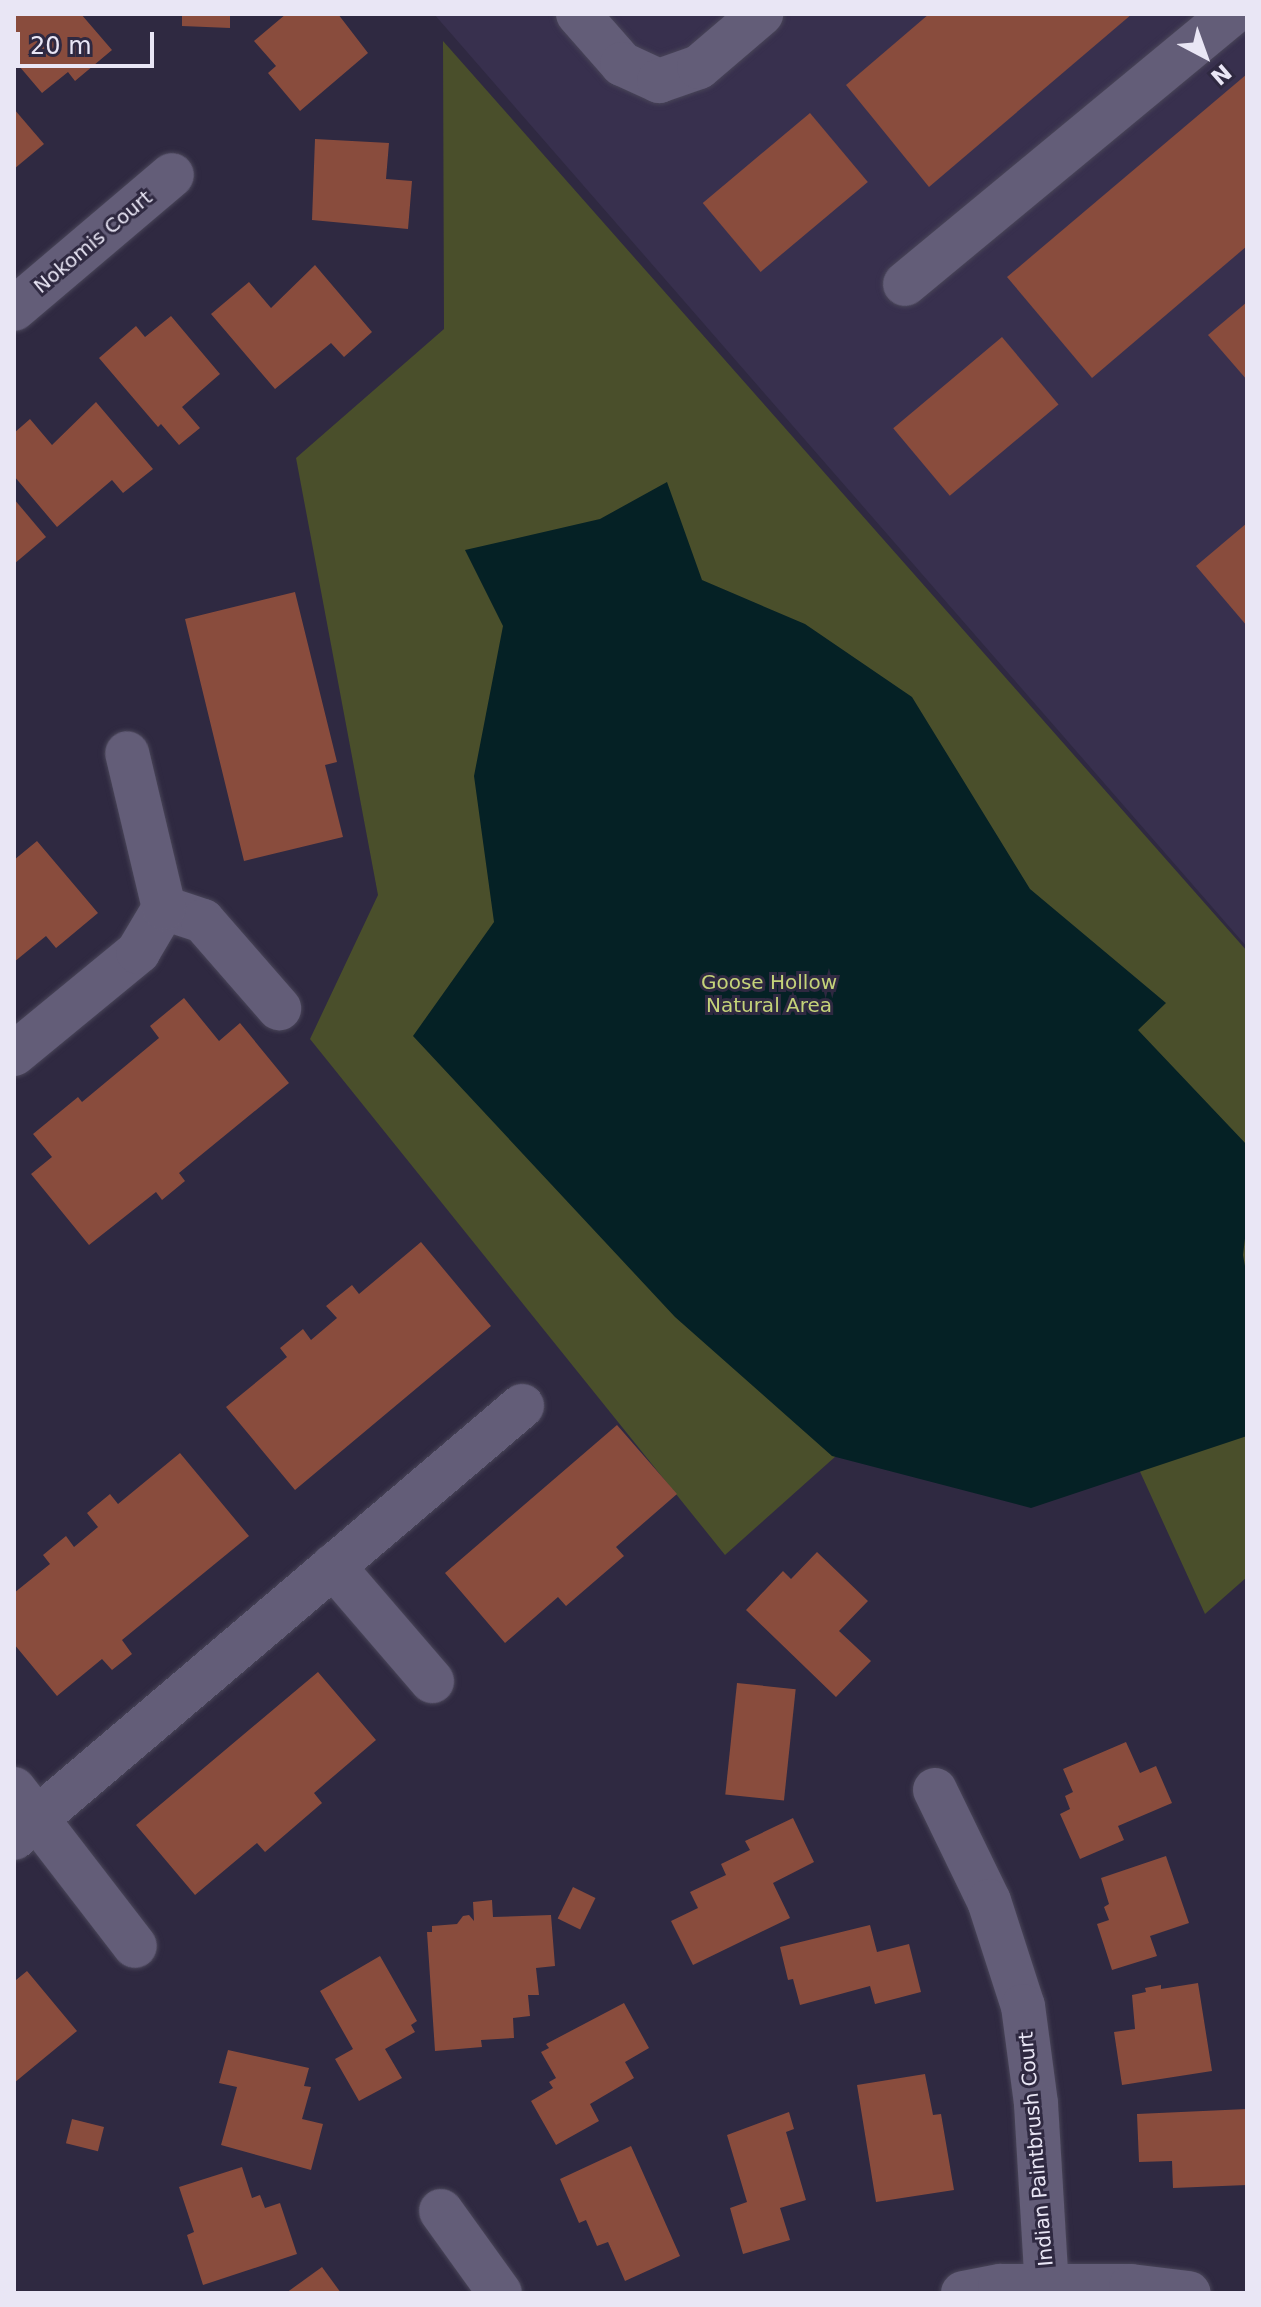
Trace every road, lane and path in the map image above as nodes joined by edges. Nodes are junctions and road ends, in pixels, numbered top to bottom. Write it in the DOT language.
graph roads {
  1 [pos="578,14"];
  2 [pos="761,14"];
  3 [pos="1231,14"];
  4 [pos="172,175"];
  5 [pos="905,284"];
  6 [pos="14,309"];
  7 [pos="127,753"];
  8 [pos="164,908"];
  9 [pos="279,1008"];
  10 [pos="14,1054"];
  11 [pos="522,1406"];
  12 [pos="333,1566"];
  13 [pos="432,1681"];
  14 [pos="935,1790"];
  15 [pos="22,1815"];
  16 [pos="135,1946"];
  17 [pos="441,2211"];
  18 [pos="1047,2287"];
  19 [pos="500,2293"];
  20 [pos="963,2293"];
  21 [pos="1189,2293"];
  1 -- 2 [label="street"];
  3 -- 5 [label="street"];
  4 -- 6 [label="street, Nokomis Court"];
  7 -- 8 [label="street"];
  8 -- 9 [label="street"];
  8 -- 10 [label="street"];
  11 -- 12 [label="street"];
  12 -- 13 [label="street"];
  12 -- 15 [label="street"];
  14 -- 18 [label="street, Indian Paintbrush Court"];
  15 -- 16 [label="street"];
  17 -- 19 [label="street"];
  18 -- 20 [label="street"];
  18 -- 21 [label="street"];
}
